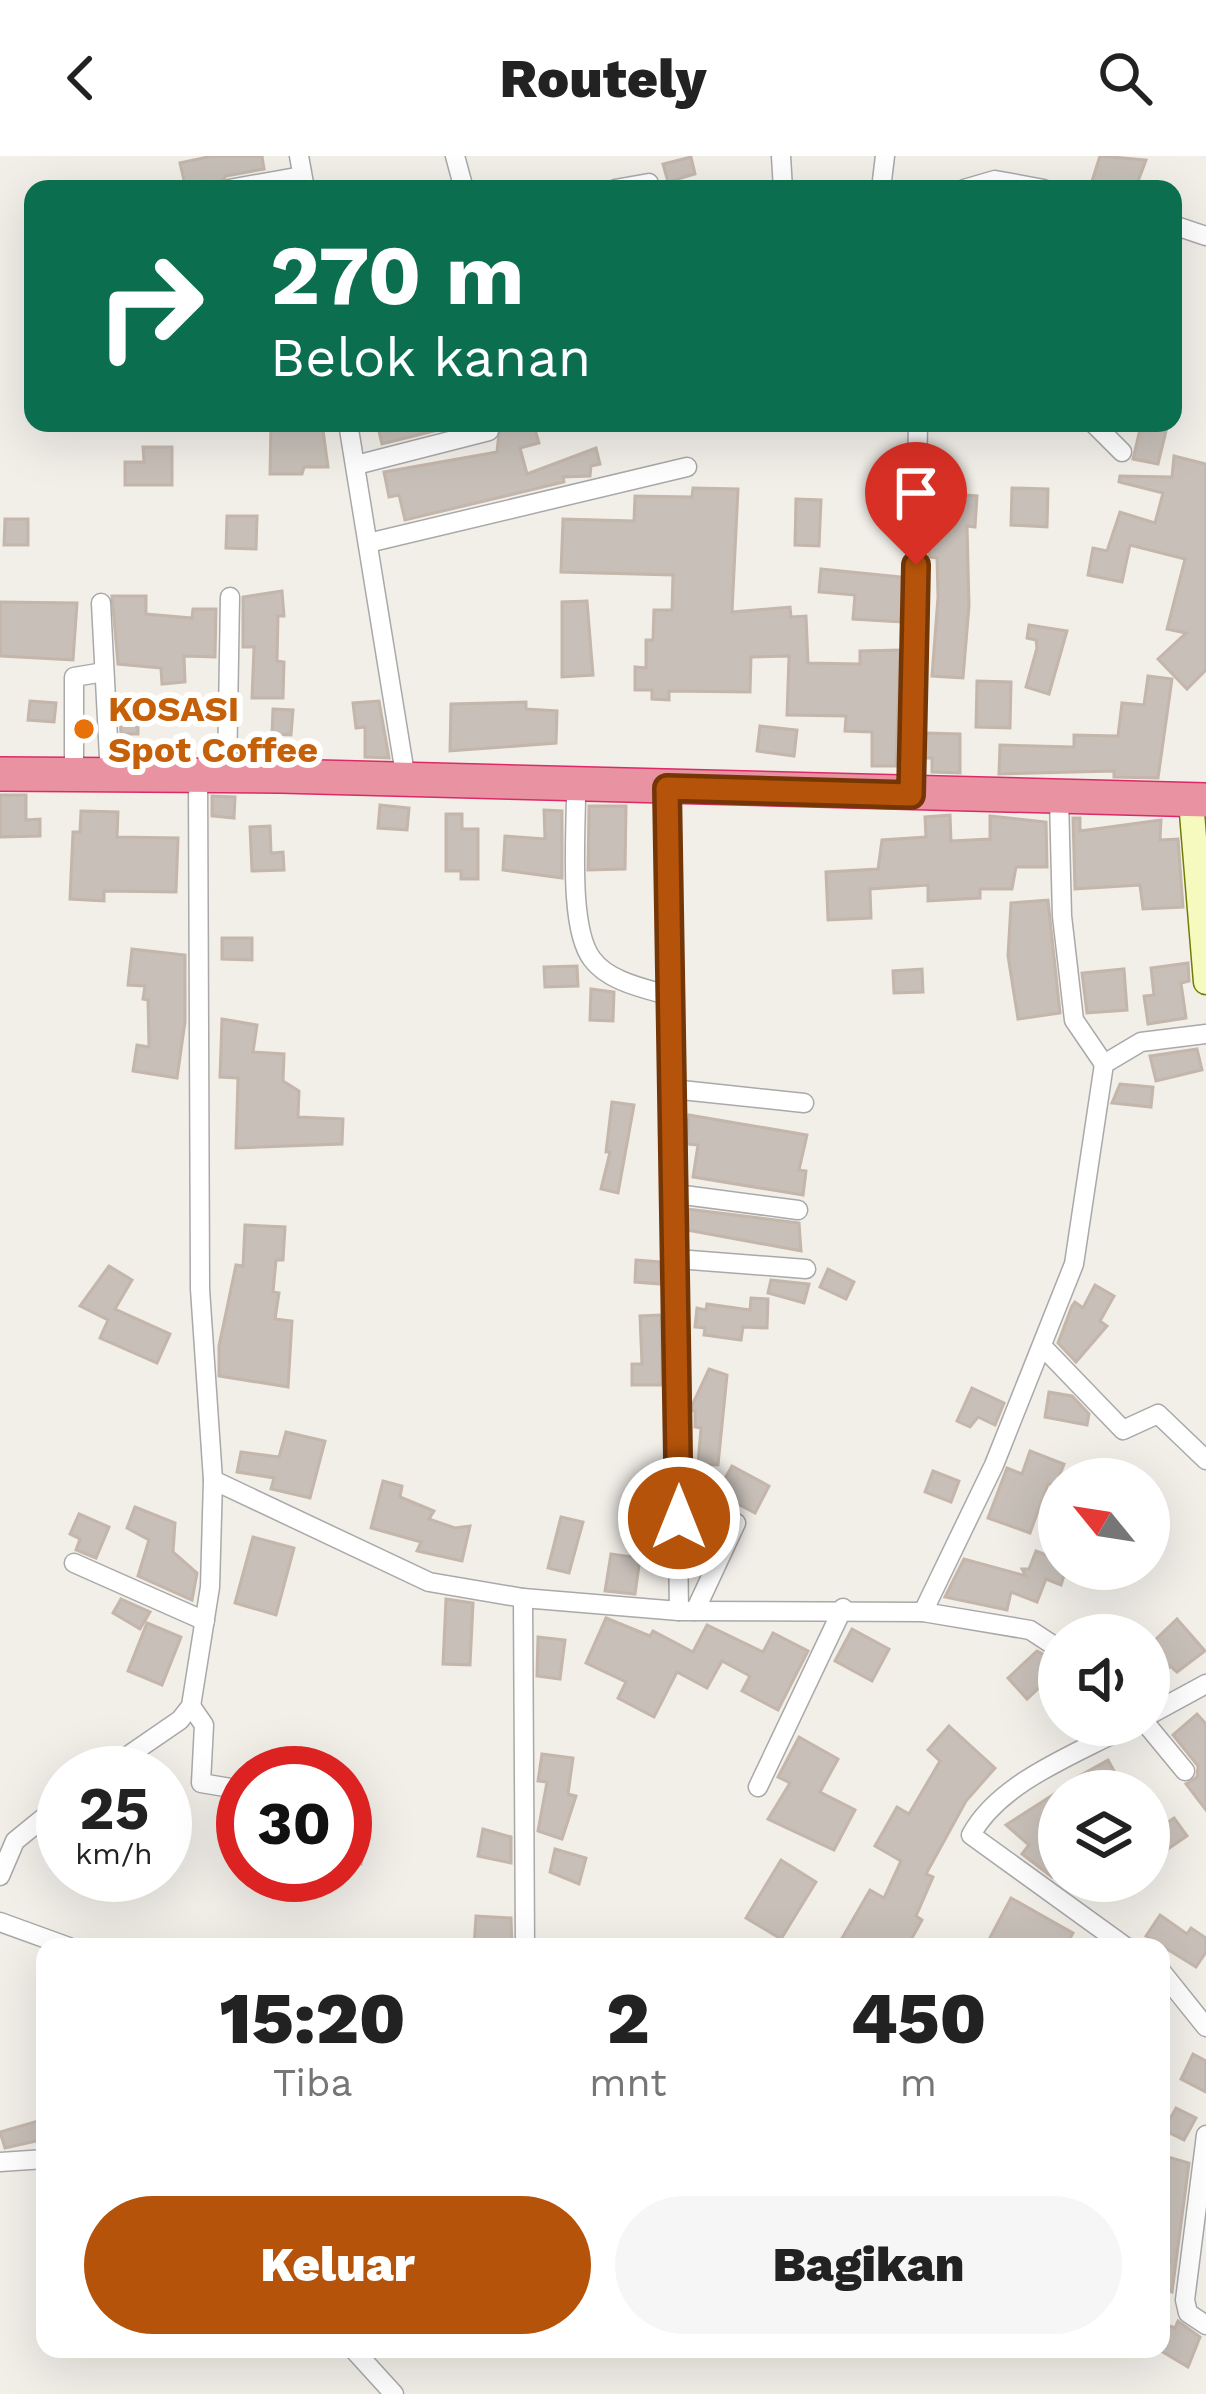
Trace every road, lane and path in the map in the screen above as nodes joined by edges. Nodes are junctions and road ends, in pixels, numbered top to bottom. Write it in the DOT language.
graph roads {
  1 [pos="350,432"];
  2 [pos="485,432"];
  3 [pos="919,432"];
  4 [pos="1102,432"];
  5 [pos="1122,452"];
  6 [pos="356,465"];
  7 [pos="687,467"];
  8 [pos="368,543"];
  9 [pos="230,596"];
  10 [pos="100,603"];
  11 [pos="104,672"];
  12 [pos="0,774"];
  13 [pos="110,776"];
  14 [pos="213,776"];
  15 [pos="74,777"];
  16 [pos="406,780"];
  17 [pos="576,783"];
  18 [pos="667,788"];
  19 [pos="911,795"];
  20 [pos="1059,799"];
  21 [pos="1198,801"];
  22 [pos="1206,982"];
  23 [pos="667,995"];
  24 [pos="1206,1034"];
  25 [pos="1104,1064"];
  26 [pos="672,1089"];
  27 [pos="804,1103"];
  28 [pos="676,1194"];
  29 [pos="798,1210"];
  30 [pos="677,1259"];
  31 [pos="806,1269"];
  32 [pos="1042,1346"];
  33 [pos="1206,1460"];
  34 [pos="213,1480"];
  35 [pos="736,1523"];
  36 [pos="74,1563"];
  37 [pos="523,1598"];
  38 [pos="844,1608"];
  39 [pos="687,1611"];
  40 [pos="923,1612"];
  41 [pos="205,1621"];
  42 [pos="1038,1635"];
  43 [pos="1206,1684"];
  44 [pos="1170,1704"];
  45 [pos="191,1706"];
  46 [pos="142,1746"];
  47 [pos="1092,1746"];
  48 [pos="1164,1746"];
  49 [pos="1185,1771"];
  50 [pos="216,1784"];
  51 [pos="758,1787"];
  52 [pos="36,1824"];
  53 [pos="0,1876"];
  54 [pos="0,1922"];
  55 [pos="44,1938"];
  56 [pos="526,1938"];
  57 [pos="1113,1938"];
  58 [pos="1170,1982"];
  59 [pos="1206,2027"];
  60 [pos="1206,2135"];
  61 [pos="36,2160"];
  62 [pos="0,2162"];
  63 [pos="1206,2325"];
  64 [pos="361,2358"];
  65 [pos="394,2394"];
  1 -- 6 [label="street"];
  2 -- 6 [label="street"];
  3 -- 19 [label="street"];
  4 -- 5 [label="street"];
  6 -- 8 [label="street"];
  7 -- 8 [label="street"];
  8 -- 16 [label="street"];
  9 -- 14 [label="street"];
  10 -- 11 [label="street"];
  11 -- 13 [label="street"];
  11 -- 15 [label="street"];
  12 -- 15 [label="highway"];
  13 -- 14 [label="highway"];
  13 -- 15 [label="highway"];
  14 -- 16 [label="highway"];
  14 -- 34 [label="street"];
  16 -- 17 [label="highway"];
  17 -- 18 [label="highway"];
  17 -- 23 [label="street"];
  18 -- 19 [label="highway"];
  18 -- 23 [label="street"];
  19 -- 20 [label="highway"];
  20 -- 21 [label="highway"];
  20 -- 25 [label="street"];
  21 -- 22 [label="street"];
  23 -- 26 [label="street"];
  24 -- 25 [label="street"];
  25 -- 32 [label="street"];
  26 -- 27 [label="street"];
  26 -- 28 [label="street"];
  28 -- 29 [label="street"];
  28 -- 30 [label="street"];
  30 -- 31 [label="street"];
  30 -- 39 [label="street"];
  32 -- 33 [label="street"];
  32 -- 40 [label="street"];
  34 -- 37 [label="street"];
  34 -- 41 [label="street"];
  35 -- 39 [label="street"];
  36 -- 41 [label="street"];
  37 -- 39 [label="street"];
  37 -- 56 [label="street"];
  38 -- 39 [label="street"];
  38 -- 40 [label="street"];
  38 -- 51 [label="street"];
  40 -- 42 [label="street"];
  41 -- 45 [label="street"];
  43 -- 44 [label="street"];
  45 -- 46 [label="street"];
  45 -- 50 [label="street"];
  47 -- 57 [label="street"];
  48 -- 49 [label="street"];
  52 -- 53 [label="street"];
  54 -- 55 [label="street"];
  58 -- 59 [label="street"];
  60 -- 63 [label="street"];
  61 -- 62 [label="street"];
  64 -- 65 [label="street"];
}
